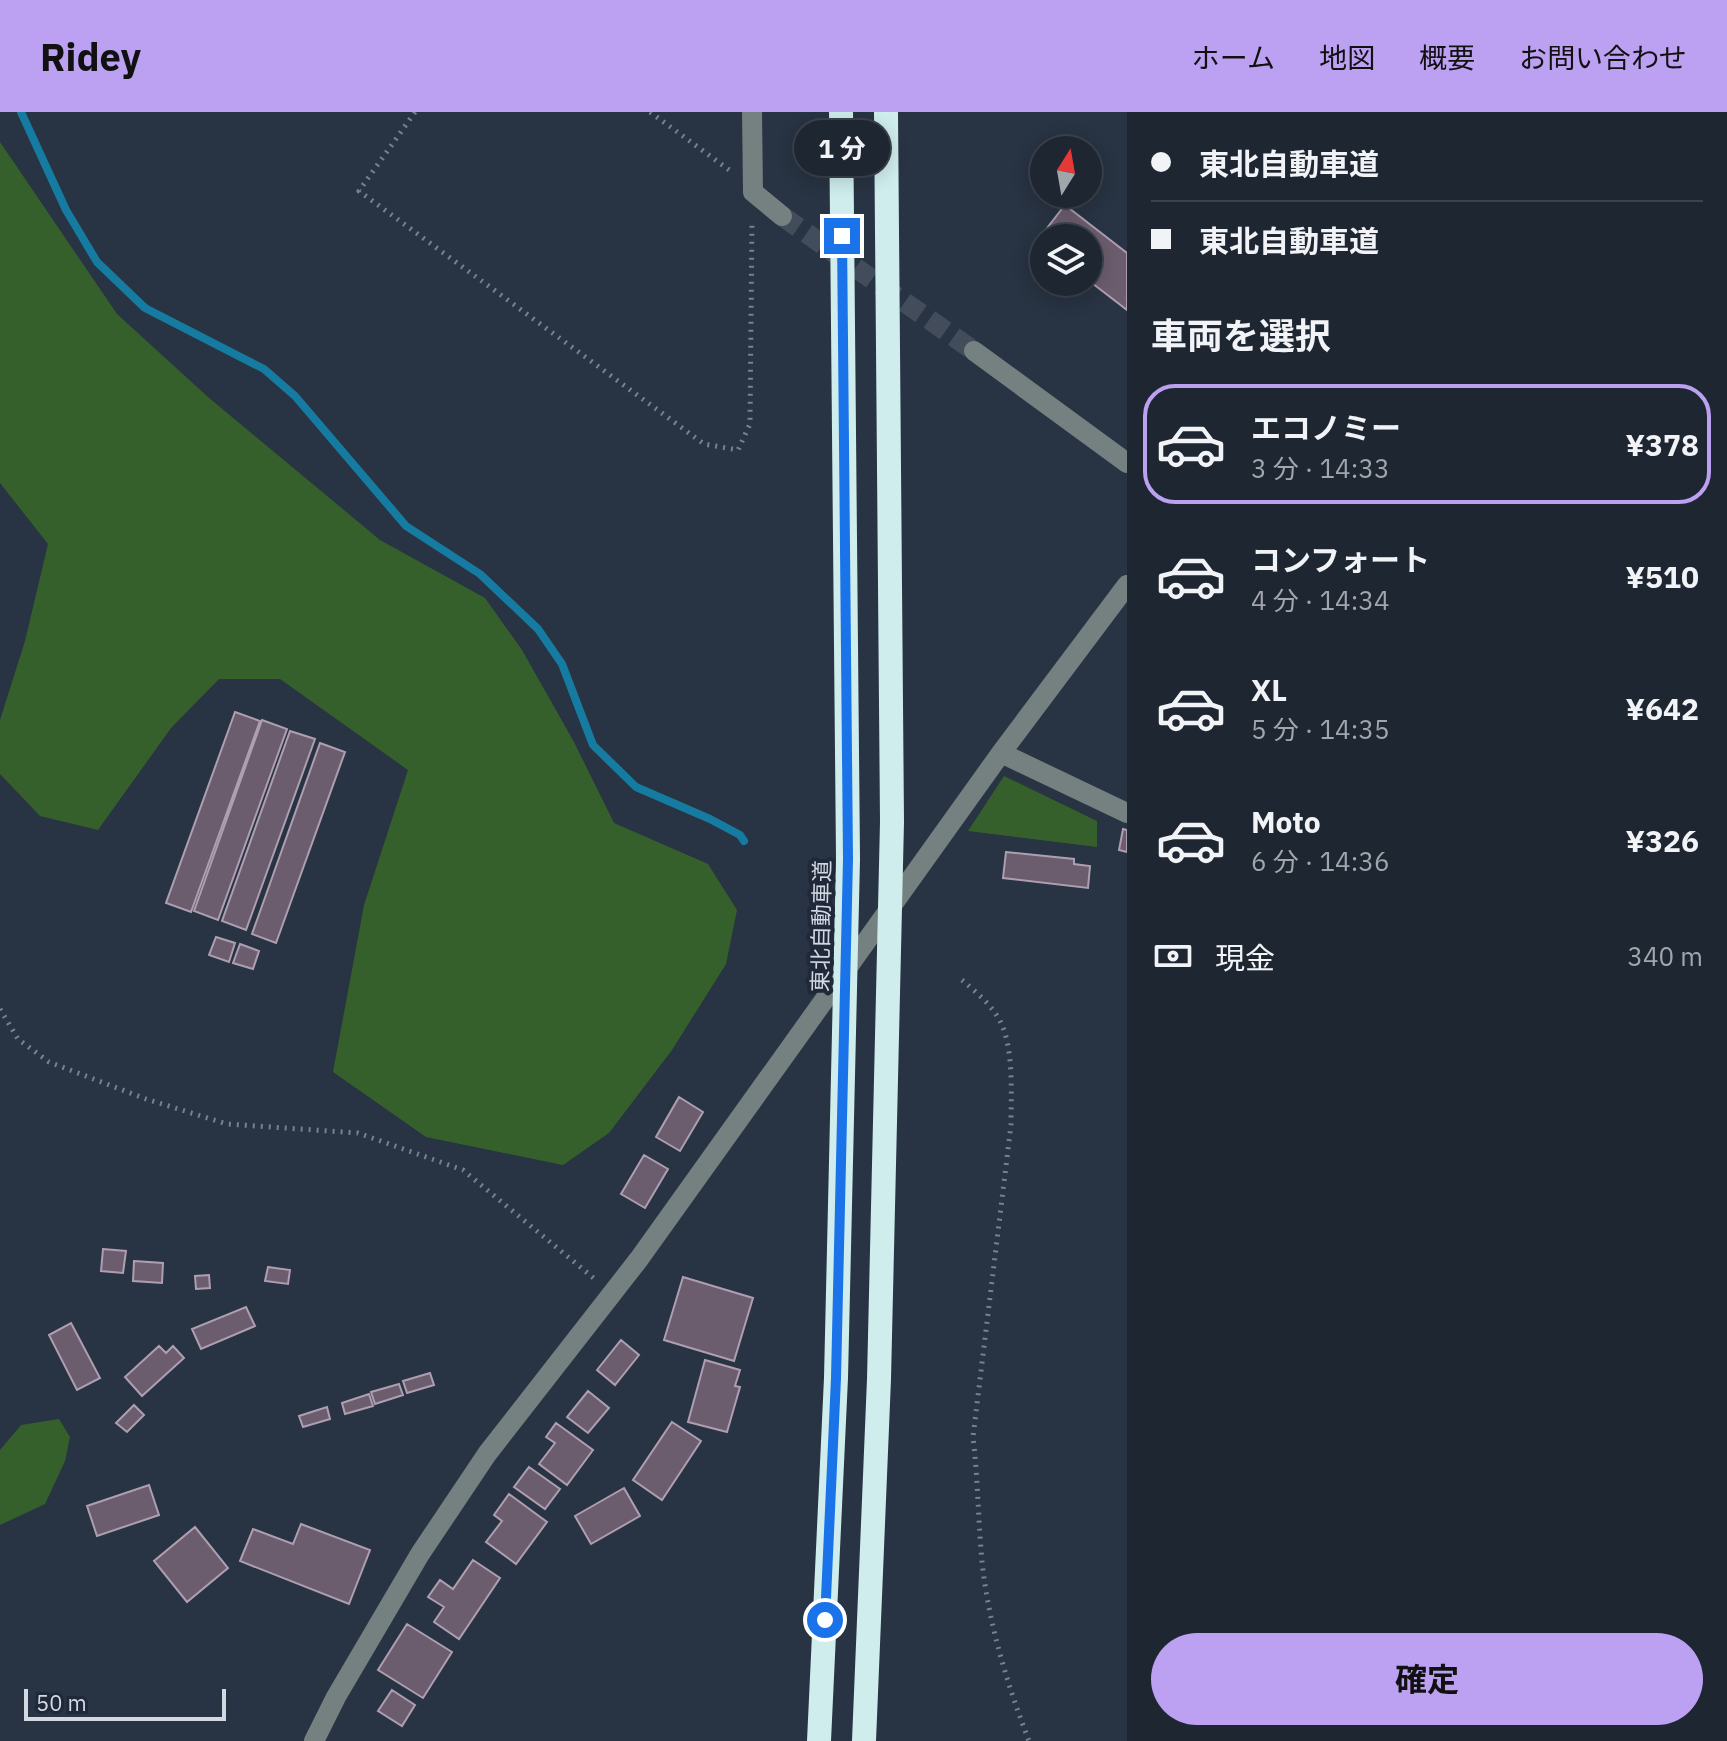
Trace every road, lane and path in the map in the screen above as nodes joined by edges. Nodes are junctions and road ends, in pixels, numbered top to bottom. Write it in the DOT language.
graph roads {
  1 [pos="415,112"];
  2 [pos="650,112"];
  3 [pos="752,112"];
  4 [pos="841,112"];
  5 [pos="886,112"];
  6 [pos="753,192"];
  7 [pos="782,216"];
  8 [pos="974,351"];
  9 [pos="1127,463"];
  10 [pos="1127,585"];
  11 [pos="1001,753"];
  12 [pos="1127,813"];
  13 [pos="962,980"];
  14 [pos="0,1009"];
  15 [pos="612,1294"];
  16 [pos="314,1741"];
  17 [pos="819,1741"];
  18 [pos="864,1741"];
  19 [pos="1029,1741"];
  1 -- 6 [label="path"];
  2 -- 6 [label="path"];
  3 -- 6 [label="street"];
  4 -- 17 [label="highway, 東北自動車道"];
  5 -- 18 [label="highway"];
  6 -- 7 [label="street"];
  8 -- 9 [label="street"];
  10 -- 11 [label="street"];
  11 -- 12 [label="street"];
  11 -- 15 [label="street"];
  13 -- 19 [label="path"];
  14 -- 15 [label="path"];
  15 -- 16 [label="street"];
}
